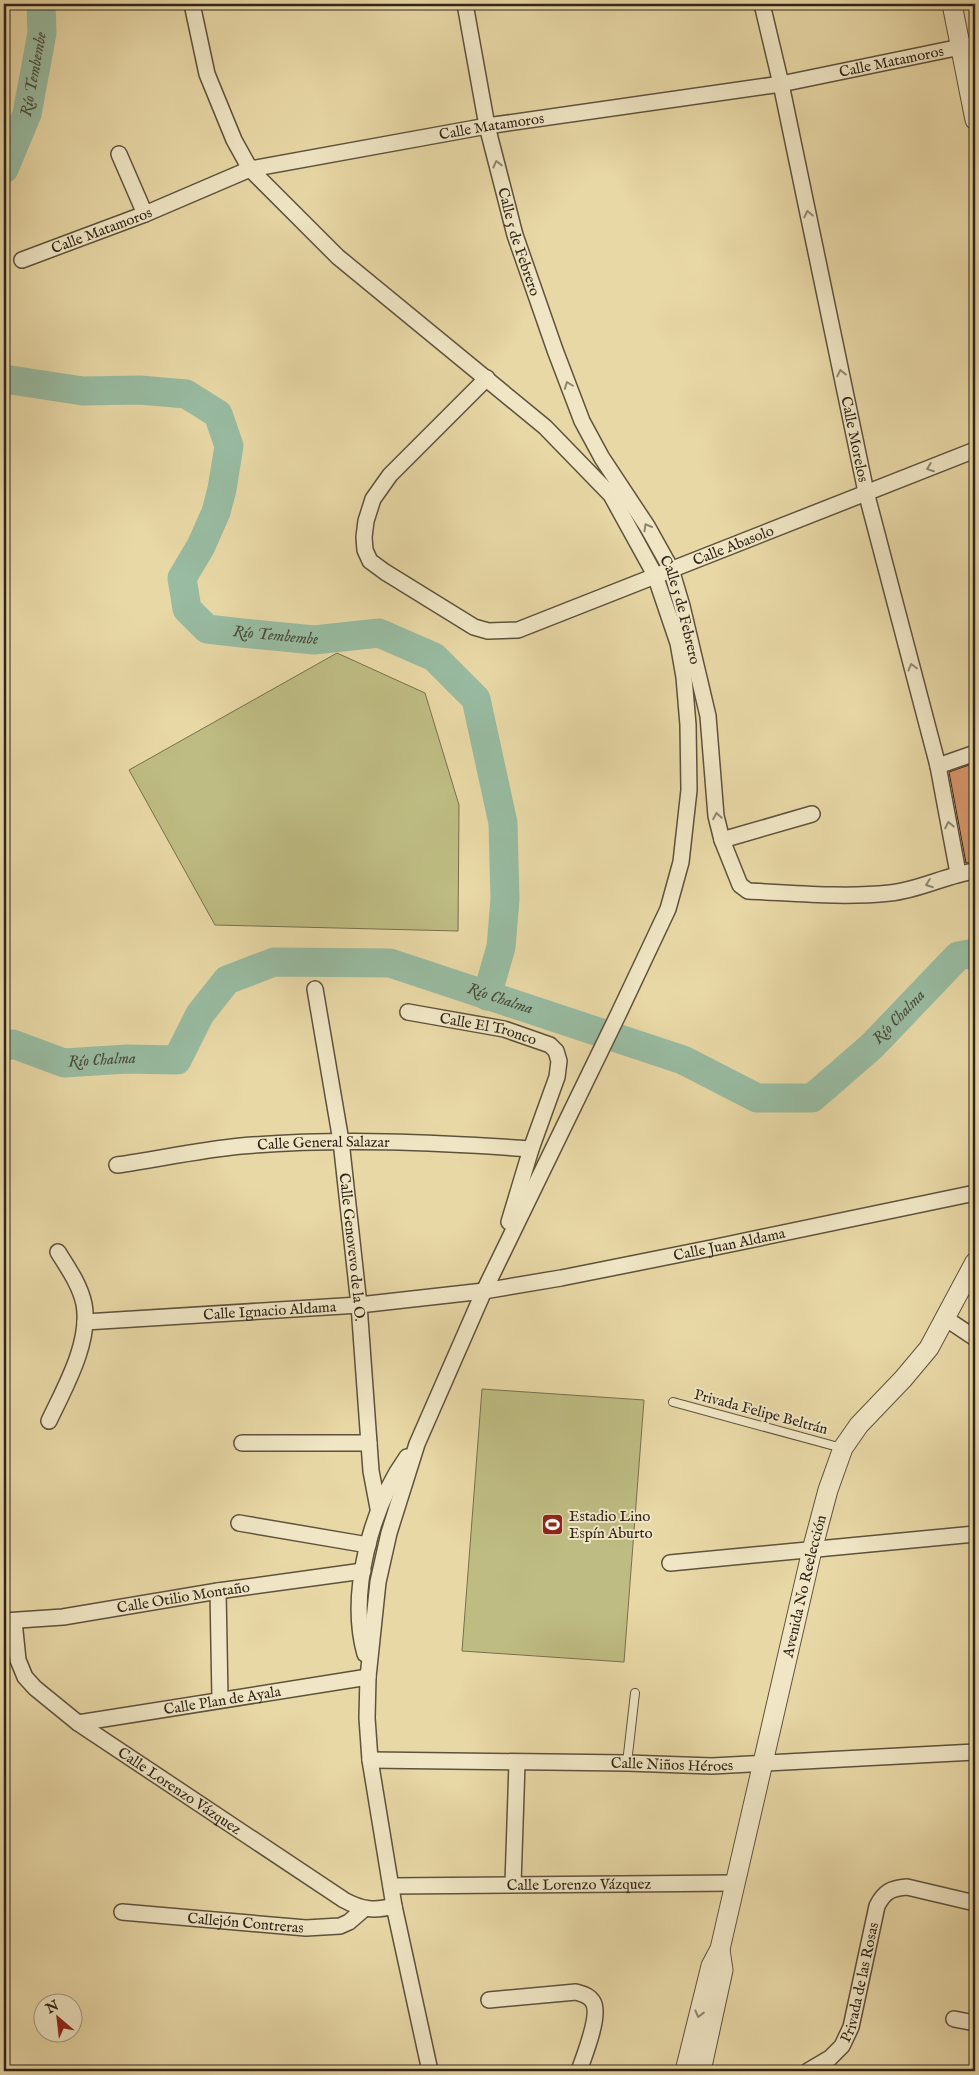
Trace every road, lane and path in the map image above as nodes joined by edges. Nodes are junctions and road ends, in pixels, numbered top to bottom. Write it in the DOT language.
graph roads {
  1 [pos="192,4"];
  2 [pos="465,4"];
  3 [pos="762,4"];
  4 [pos="952,4"];
  5 [pos="968,46"];
  6 [pos="781,84"];
  7 [pos="975,120"];
  8 [pos="487,126"];
  9 [pos="119,154"];
  10 [pos="250,169"];
  11 [pos="145,214"];
  12 [pos="22,260"];
  13 [pos="488,378"];
  14 [pos="975,450"];
  15 [pos="866,492"];
  16 [pos="618,493"];
  17 [pos="671,569"];
  18 [pos="655,575"];
  19 [pos="975,753"];
  20 [pos="938,766"];
  21 [pos="812,814"];
  22 [pos="722,840"];
  23 [pos="975,871"];
  24 [pos="958,873"];
  25 [pos="315,989"];
  26 [pos="408,1012"];
  27 [pos="341,1141"];
  28 [pos="531,1149"];
  29 [pos="117,1165"];
  30 [pos="975,1193"];
  31 [pos="58,1252"];
  32 [pos="500,1258"];
  33 [pos="975,1262"];
  34 [pos="484,1291"];
  35 [pos="359,1305"];
  36 [pos="945,1318"];
  37 [pos="86,1322"];
  38 [pos="975,1338"];
  39 [pos="673,1402"];
  40 [pos="49,1421"];
  41 [pos="242,1443"];
  42 [pos="369,1443"];
  43 [pos="417,1444"];
  44 [pos="843,1448"];
  45 [pos="378,1508"];
  46 [pos="239,1523"];
  47 [pos="975,1534"];
  48 [pos="368,1545"];
  49 [pos="812,1550"];
  50 [pos="670,1563"];
  51 [pos="363,1571"];
  52 [pos="218,1590"];
  53 [pos="9,1621"];
  54 [pos="369,1672"];
  55 [pos="635,1693"];
  56 [pos="220,1699"];
  57 [pos="78,1723"];
  58 [pos="975,1752"];
  59 [pos="370,1760"];
  60 [pos="517,1763"];
  61 [pos="627,1763"];
  62 [pos="763,1764"];
  63 [pos="735,1883"];
  64 [pos="514,1884"];
  65 [pos="391,1886"];
  66 [pos="975,1903"];
  67 [pos="394,1906"];
  68 [pos="364,1909"];
  69 [pos="122,1912"];
  70 [pos="720,1949"];
  71 [pos="489,2000"];
  72 [pos="954,2019"];
  73 [pos="975,2024"];
  74 [pos="430,2071"];
  75 [pos="580,2071"];
  76 [pos="685,2071"];
  77 [pos="701,2071"];
  78 [pos="808,2071"];
  1 -- 10 [label="street"];
  2 -- 8 [label="street, Calle 5 de Febrero"];
  3 -- 6 [label="street, Calle Morelos"];
  4 -- 5 [label="street"];
  5 -- 6 [label="street, Calle Matamoros"];
  5 -- 7 [label="street"];
  6 -- 8 [label="street, Calle Matamoros"];
  15 -- 6 [label="street, Calle Morelos, one-way"];
  8 -- 10 [label="street, Calle Matamoros"];
  16 -- 8 [label="street, Calle 5 de Febrero, one-way"];
  9 -- 11 [label="street"];
  10 -- 11 [label="street, Calle Matamoros"];
  10 -- 13 [label="street"];
  11 -- 12 [label="street, Calle Matamoros"];
  13 -- 16 [label="street"];
  13 -- 18 [label="street, Calle Abasolo"];
  14 -- 15 [label="street, Calle Abasolo, one-way"];
  15 -- 17 [label="street, Calle Abasolo"];
  20 -- 15 [label="street, Calle Morelos, one-way"];
  17 -- 16 [label="street, Calle 5 de Febrero, one-way"];
  16 -- 18 [label="street"];
  17 -- 18 [label="street, Calle Abasolo"];
  22 -- 17 [label="street, Calle 5 de Febrero, one-way"];
  18 -- 32 [label="street"];
  19 -- 20 [label="street"];
  24 -- 20 [label="street, Calle Morelos, one-way"];
  21 -- 22 [label="street"];
  24 -- 22 [label="street, Calle 5 de Febrero, one-way"];
  23 -- 24 [label="street, Calle 5 de Febrero"];
  25 -- 27 [label="street, Calle Genovevo de la O."];
  26 -- 28 [label="street, Calle El Tronco"];
  27 -- 28 [label="street, Calle General Salazar"];
  27 -- 29 [label="street, Calle General Salazar"];
  27 -- 35 [label="street, Calle Genovevo de la O."];
  28 -- 32 [label="street"];
  30 -- 34 [label="street, Calle Juan Aldama"];
  31 -- 37 [label="street"];
  32 -- 34 [label="street"];
  33 -- 36 [label="street, Avenida No Reelección"];
  34 -- 35 [label="street, Calle Ignacio Aldama"];
  34 -- 43 [label="street"];
  35 -- 37 [label="street, Calle Ignacio Aldama"];
  35 -- 42 [label="street, Calle Genovevo de la O."];
  36 -- 38 [label="street"];
  36 -- 44 [label="street, Avenida No Reelección"];
  37 -- 40 [label="street"];
  39 -- 44 [label="lane, Privada Felipe Beltrán"];
  41 -- 42 [label="street"];
  42 -- 45 [label="street, Calle Genovevo de la O."];
  43 -- 45 [label="street"];
  43 -- 54 [label="street"];
  44 -- 49 [label="street, Avenida No Reelección"];
  45 -- 48 [label="street"];
  46 -- 48 [label="street"];
  47 -- 49 [label="street"];
  48 -- 51 [label="street"];
  49 -- 50 [label="street"];
  49 -- 62 [label="street, Avenida No Reelección"];
  51 -- 52 [label="street, Calle Otilio Montaño"];
  51 -- 54 [label="street"];
  52 -- 53 [label="street, Calle Otilio Montaño"];
  52 -- 56 [label="street"];
  53 -- 57 [label="street, Calle Lorenzo Vázquez"];
  54 -- 56 [label="street, Calle Plan de Ayala"];
  54 -- 59 [label="street"];
  55 -- 61 [label="lane"];
  56 -- 57 [label="street, Calle Plan de Ayala"];
  57 -- 68 [label="street, Calle Lorenzo Vázquez"];
  58 -- 62 [label="street, Calle Niños Héroes"];
  59 -- 60 [label="street, Calle Niños Héroes"];
  59 -- 65 [label="street"];
  60 -- 61 [label="street, Calle Niños Héroes"];
  60 -- 64 [label="street"];
  61 -- 62 [label="street, Calle Niños Héroes"];
  62 -- 63 [label="street, Avenida No Reelección"];
  63 -- 64 [label="street, Calle Lorenzo Vázquez"];
  63 -- 70 [label="street, Avenida No Reelección"];
  64 -- 65 [label="street, Calle Lorenzo Vázquez"];
  65 -- 67 [label="street"];
  66 -- 78 [label="street, Privada de las Rosas"];
  67 -- 68 [label="street, Calle Lorenzo Vázquez"];
  67 -- 74 [label="street"];
  68 -- 69 [label="street, Callejón Contreras"];
  70 -- 76 [label="street, Avenida No Reelección, one-way"];
  70 -- 77 [label="street, Avenida No Reelección"];
  71 -- 75 [label="street"];
  72 -- 73 [label="street"];
}
